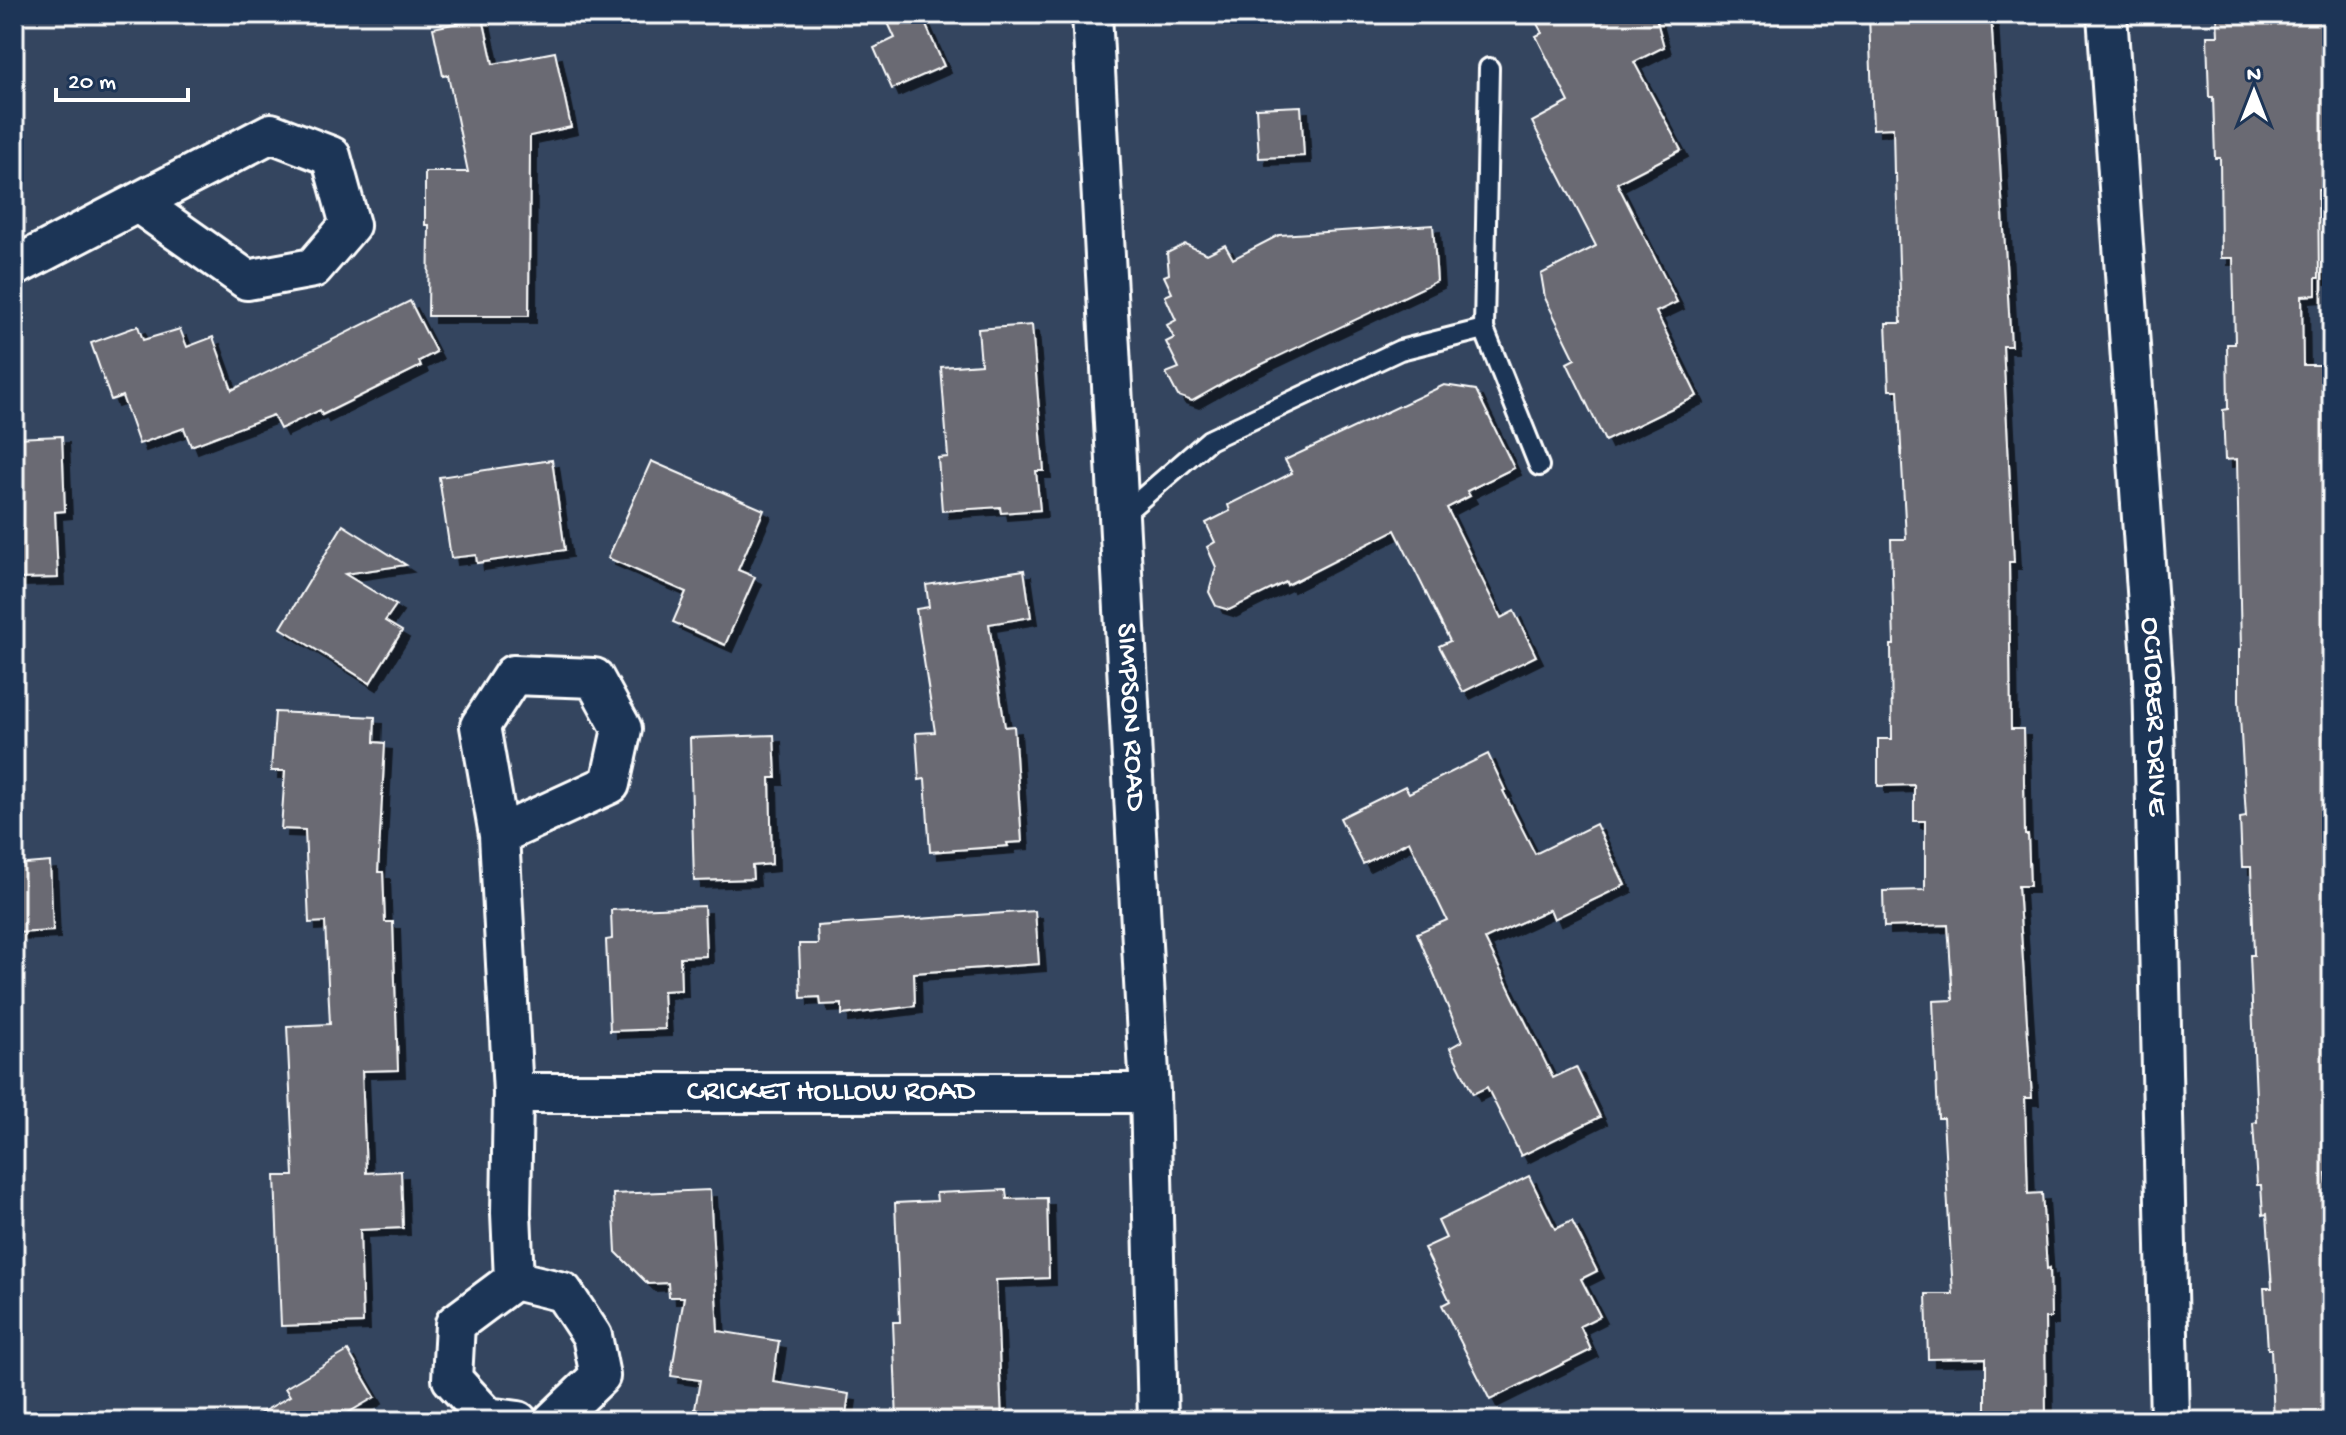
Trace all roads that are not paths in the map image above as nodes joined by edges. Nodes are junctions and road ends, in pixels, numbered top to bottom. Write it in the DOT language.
graph roads {
  1 [pos="1092,14"];
  2 [pos="2107,14"];
  3 [pos="1489,68"];
  4 [pos="138,203"];
  5 [pos="14,267"];
  6 [pos="1484,329"];
  7 [pos="1539,466"];
  8 [pos="1119,518"];
  9 [pos="499,835"];
  10 [pos="513,1093"];
  11 [pos="1150,1093"];
  12 [pos="514,1280"];
  13 [pos="518,1421"];
  14 [pos="553,1421"];
  15 [pos="1158,1421"];
  16 [pos="2170,1421"];
  1 -- 8 [label="street, SIMPSON ROAD"];
  2 -- 16 [label="street, OCTOBER DRIVE"];
  3 -- 6 [label="lane"];
  4 -- 4 [label="street"];
  4 -- 5 [label="street"];
  6 -- 7 [label="lane"];
  6 -- 8 [label="lane"];
  8 -- 11 [label="street, SIMPSON ROAD"];
  9 -- 9 [label="street"];
  9 -- 10 [label="street"];
  10 -- 11 [label="street, CRICKET HOLLOW ROAD"];
  10 -- 12 [label="street"];
  11 -- 15 [label="street, SIMPSON ROAD"];
  12 -- 13 [label="street"];
  12 -- 14 [label="street"];
}
